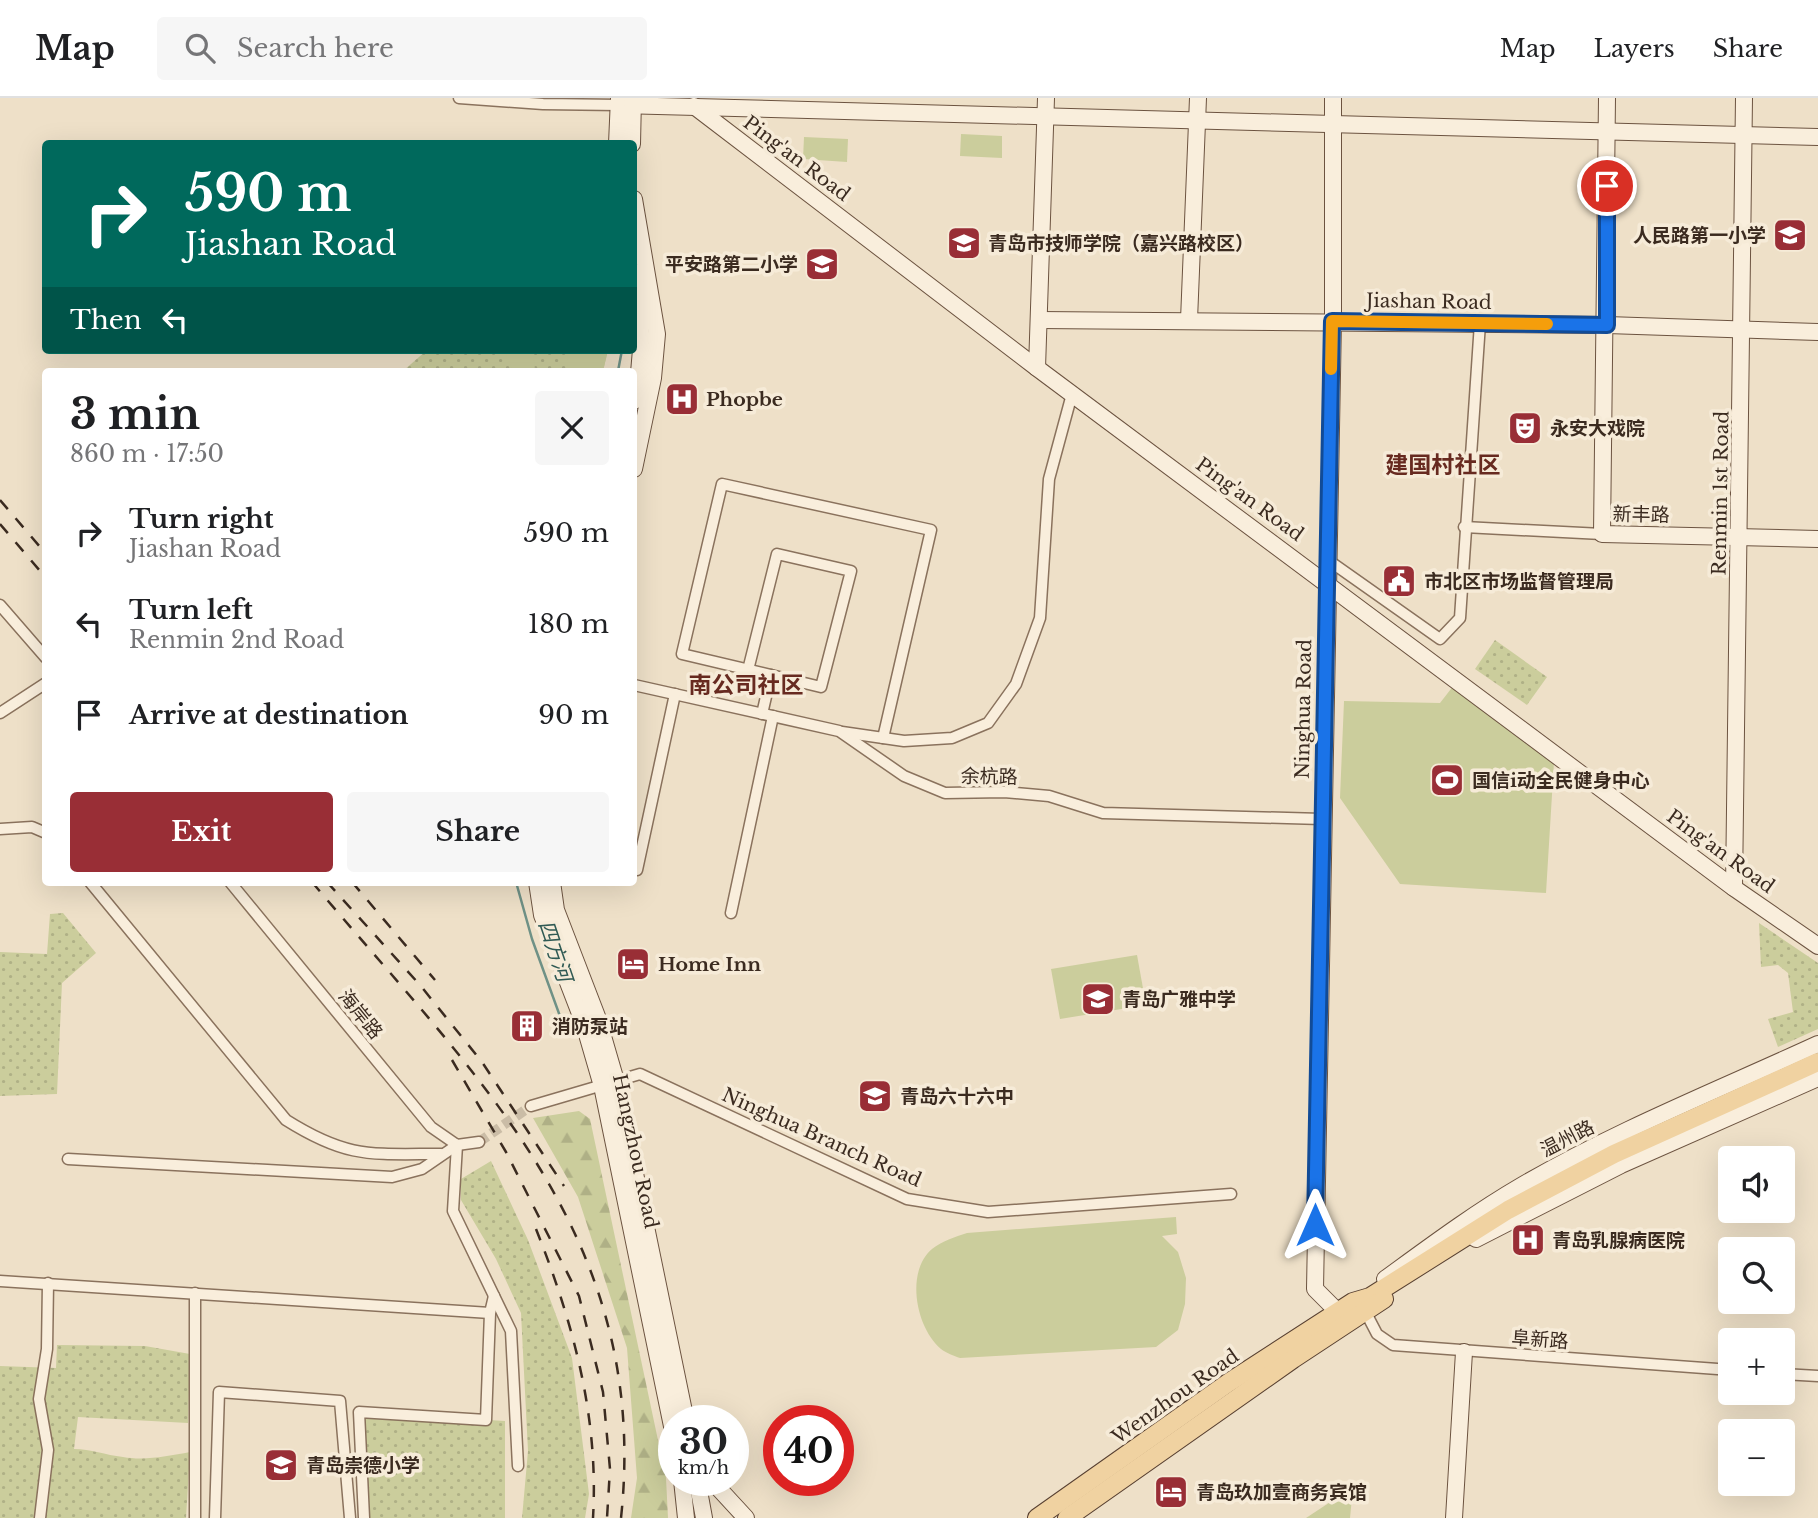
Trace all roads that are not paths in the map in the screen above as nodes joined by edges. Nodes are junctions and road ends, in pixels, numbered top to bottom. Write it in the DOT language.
graph roads {
  1 [pos="459,98"];
  2 [pos="1046,98"];
  3 [pos="1198,98"];
  4 [pos="1333,98"];
  5 [pos="1607,98"];
  6 [pos="1744,98"];
  7 [pos="626,102"];
  8 [pos="694,106"];
  9 [pos="1046,116"];
  10 [pos="1197,120"];
  11 [pos="1333,124"];
  12 [pos="1607,131"];
  13 [pos="1743,135"];
  14 [pos="1818,137"];
  15 [pos="618,140"];
  16 [pos="631,140"];
  17 [pos="637,214"];
  18 [pos="637,293"];
  19 [pos="1039,320"];
  20 [pos="1189,320"];
  21 [pos="1332,321"];
  22 [pos="1479,323"];
  23 [pos="1607,325"];
  24 [pos="1743,330"];
  25 [pos="1818,332"];
  26 [pos="1037,368"];
  27 [pos="637,386"];
  28 [pos="1072,394"];
  29 [pos="637,455"];
  30 [pos="1464,527"];
  31 [pos="1602,534"];
  32 [pos="1740,537"];
  33 [pos="1818,539"];
  34 [pos="1328,560"];
  35 [pos="1327,582"];
  36 [pos="0,605"];
  37 [pos="42,654"];
  38 [pos="748,670"];
  39 [pos="771,676"];
  40 [pos="42,686"];
  41 [pos="637,686"];
  42 [pos="675,694"];
  43 [pos="0,713"];
  44 [pos="767,715"];
  45 [pos="839,731"];
  46 [pos="883,738"];
  47 [pos="1322,819"];
  48 [pos="0,829"];
  49 [pos="42,831"];
  50 [pos="637,870"];
  51 [pos="93,886"];
  52 [pos="233,886"];
  53 [pos="538,886"];
  54 [pos="553,886"];
  55 [pos="1734,888"];
  56 [pos="731,914"];
  57 [pos="1818,946"];
  58 [pos="1818,1044"];
  59 [pos="1818,1062"];
  60 [pos="1818,1078"];
  61 [pos="609,1084"];
  62 [pos="531,1106"];
  63 [pos="479,1142"];
  64 [pos="457,1145"];
  65 [pos="441,1154"];
  66 [pos="68,1159"];
  67 [pos="1231,1194"];
  68 [pos="1508,1210"];
  69 [pos="1461,1247"];
  70 [pos="0,1281"];
  71 [pos="48,1283"];
  72 [pos="195,1293"];
  73 [pos="494,1296"];
  74 [pos="1352,1308"];
  75 [pos="490,1313"];
  76 [pos="1464,1352"];
  77 [pos="1718,1369"];
  78 [pos="1795,1375"];
  79 [pos="1818,1376"];
  80 [pos="668,1405"];
  81 [pos="682,1405"];
  82 [pos="195,1458"];
  83 [pos="216,1458"];
  84 [pos="518,1466"];
  85 [pos="684,1496"];
  86 [pos="701,1496"];
  87 [pos="726,1496"];
  88 [pos="40,1518"];
  89 [pos="195,1518"];
  90 [pos="215,1518"];
  91 [pos="350,1518"];
  92 [pos="364,1518"];
  93 [pos="684,1518"];
  94 [pos="704,1518"];
  95 [pos="746,1518"];
  96 [pos="1037,1518"];
  97 [pos="1067,1518"];
  98 [pos="1454,1518"];
  1 -- 7 [label="street"];
  2 -- 9 [label="street"];
  3 -- 10 [label="street"];
  4 -- 11 [label="street, Ninghua Road"];
  5 -- 12 [label="street"];
  6 -- 13 [label="street, Renmin 1st Road"];
  7 -- 8 [label="street"];
  7 -- 15 [label="street"];
  7 -- 16 [label="street"];
  8 -- 9 [label="street"];
  8 -- 26 [label="street, Ping'an Road"];
  9 -- 10 [label="street"];
  9 -- 19 [label="street"];
  10 -- 11 [label="street"];
  10 -- 20 [label="street"];
  11 -- 12 [label="street"];
  11 -- 21 [label="street, Ninghua Road"];
  12 -- 13 [label="street"];
  12 -- 23 [label="street"];
  13 -- 14 [label="street"];
  13 -- 24 [label="street, Renmin 1st Road"];
  17 -- 29 [label="street"];
  18 -- 27 [label="street"];
  19 -- 20 [label="street, Jiashan Road"];
  19 -- 26 [label="street"];
  20 -- 21 [label="street, Jiashan Road"];
  21 -- 22 [label="street, Jiashan Road"];
  21 -- 34 [label="street, Ninghua Road"];
  22 -- 23 [label="street, Jiashan Road"];
  22 -- 30 [label="street"];
  23 -- 24 [label="street, Jiashan Road"];
  23 -- 31 [label="street"];
  24 -- 25 [label="street, Jiashan Road"];
  24 -- 32 [label="street, Renmin 1st Road"];
  26 -- 28 [label="street, Ping'an Road"];
  28 -- 35 [label="street, Ping'an Road"];
  28 -- 46 [label="street"];
  30 -- 31 [label="street, 新丰路"];
  30 -- 34 [label="street"];
  31 -- 32 [label="street, 新丰路"];
  32 -- 33 [label="street, 新丰路"];
  32 -- 55 [label="street, Renmin 1st Road"];
  34 -- 35 [label="street, Ninghua Road"];
  35 -- 47 [label="street, Ninghua Road"];
  35 -- 55 [label="street, Ping'an Road"];
  36 -- 37 [label="street"];
  38 -- 39 [label="street"];
  38 -- 39 [label="street"];
  38 -- 46 [label="street"];
  39 -- 44 [label="street"];
  40 -- 43 [label="street"];
  41 -- 42 [label="street, 余杭路"];
  42 -- 44 [label="street, 余杭路"];
  42 -- 50 [label="street"];
  44 -- 45 [label="street, 余杭路"];
  44 -- 56 [label="street"];
  45 -- 46 [label="street"];
  45 -- 47 [label="street, 余杭路"];
  47 -- 74 [label="street, Ninghua Road"];
  48 -- 49 [label="street"];
  51 -- 65 [label="street"];
  52 -- 64 [label="street, 海岸路"];
  53 -- 61 [label="street, Hangzhou Road"];
  54 -- 61 [label="street, Hangzhou Road"];
  55 -- 57 [label="street, Ping'an Road"];
  58 -- 74 [label="street, 温州路"];
  59 -- 68 [label="main road"];
  60 -- 69 [label="street"];
  61 -- 62 [label="street"];
  61 -- 67 [label="street, Ninghua Branch Road"];
  61 -- 80 [label="street, Hangzhou Road"];
  61 -- 81 [label="street, Hangzhou Road"];
  63 -- 64 [label="street"];
  64 -- 65 [label="street"];
  64 -- 73 [label="street"];
  65 -- 66 [label="street"];
  68 -- 69 [label="main road"];
  68 -- 74 [label="main road"];
  69 -- 74 [label="main road"];
  70 -- 71 [label="street"];
  71 -- 72 [label="street"];
  71 -- 88 [label="street"];
  72 -- 75 [label="street"];
  72 -- 82 [label="street"];
  73 -- 75 [label="street"];
  73 -- 84 [label="street"];
  74 -- 76 [label="street, 阜新路"];
  74 -- 96 [label="main road, Wenzhou Road"];
  74 -- 97 [label="main road, Wenzhou Road"];
  75 -- 92 [label="street"];
  76 -- 77 [label="street, 阜新路"];
  76 -- 98 [label="street"];
  78 -- 79 [label="street"];
  82 -- 83 [label="street"];
  82 -- 89 [label="street"];
  83 -- 90 [label="street"];
  83 -- 91 [label="street"];
  85 -- 93 [label="street"];
  86 -- 94 [label="street"];
  87 -- 95 [label="street"];
}
